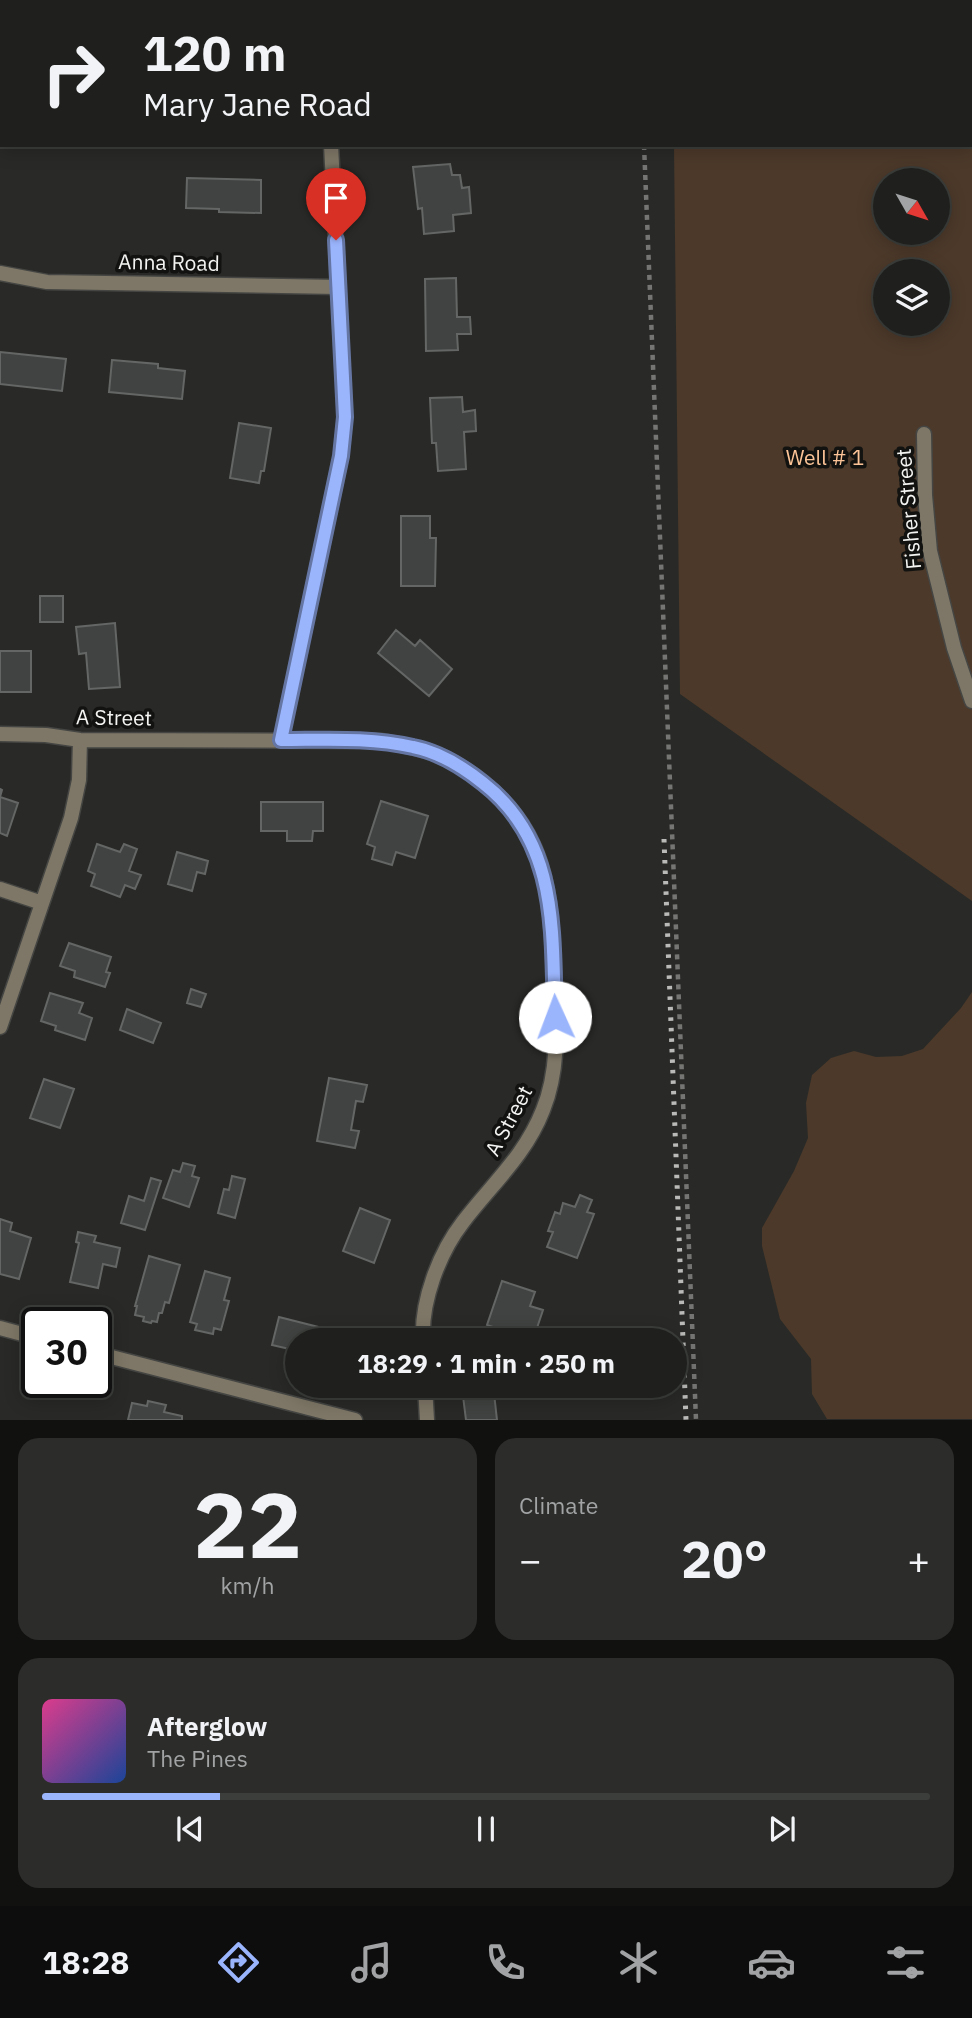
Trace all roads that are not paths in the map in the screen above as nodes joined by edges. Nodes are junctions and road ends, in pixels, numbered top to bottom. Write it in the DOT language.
graph roads {
  1 [pos="331,147"];
  2 [pos="0,273"];
  3 [pos="338,287"];
  4 [pos="924,434"];
  5 [pos="972,701"];
  6 [pos="0,734"];
  7 [pos="80,740"];
  8 [pos="281,740"];
  9 [pos="0,889"];
  10 [pos="42,903"];
  11 [pos="0,1027"];
  12 [pos="0,1328"];
  13 [pos="424,1328"];
  14 [pos="21,1334"];
  15 [pos="112,1357"];
  16 [pos="426,1398"];
  17 [pos="355,1419"];
  18 [pos="427,1419"];
  1 -- 3 [label="street"];
  2 -- 3 [label="street, Anna Road"];
  3 -- 8 [label="street"];
  4 -- 5 [label="street, Fisher Street"];
  6 -- 7 [label="street, A Street"];
  7 -- 8 [label="street, A Street"];
  7 -- 10 [label="street"];
  8 -- 13 [label="street, A Street"];
  9 -- 10 [label="street"];
  10 -- 11 [label="street"];
  12 -- 14 [label="street"];
  15 -- 17 [label="street"];
  16 -- 18 [label="street"];
}
